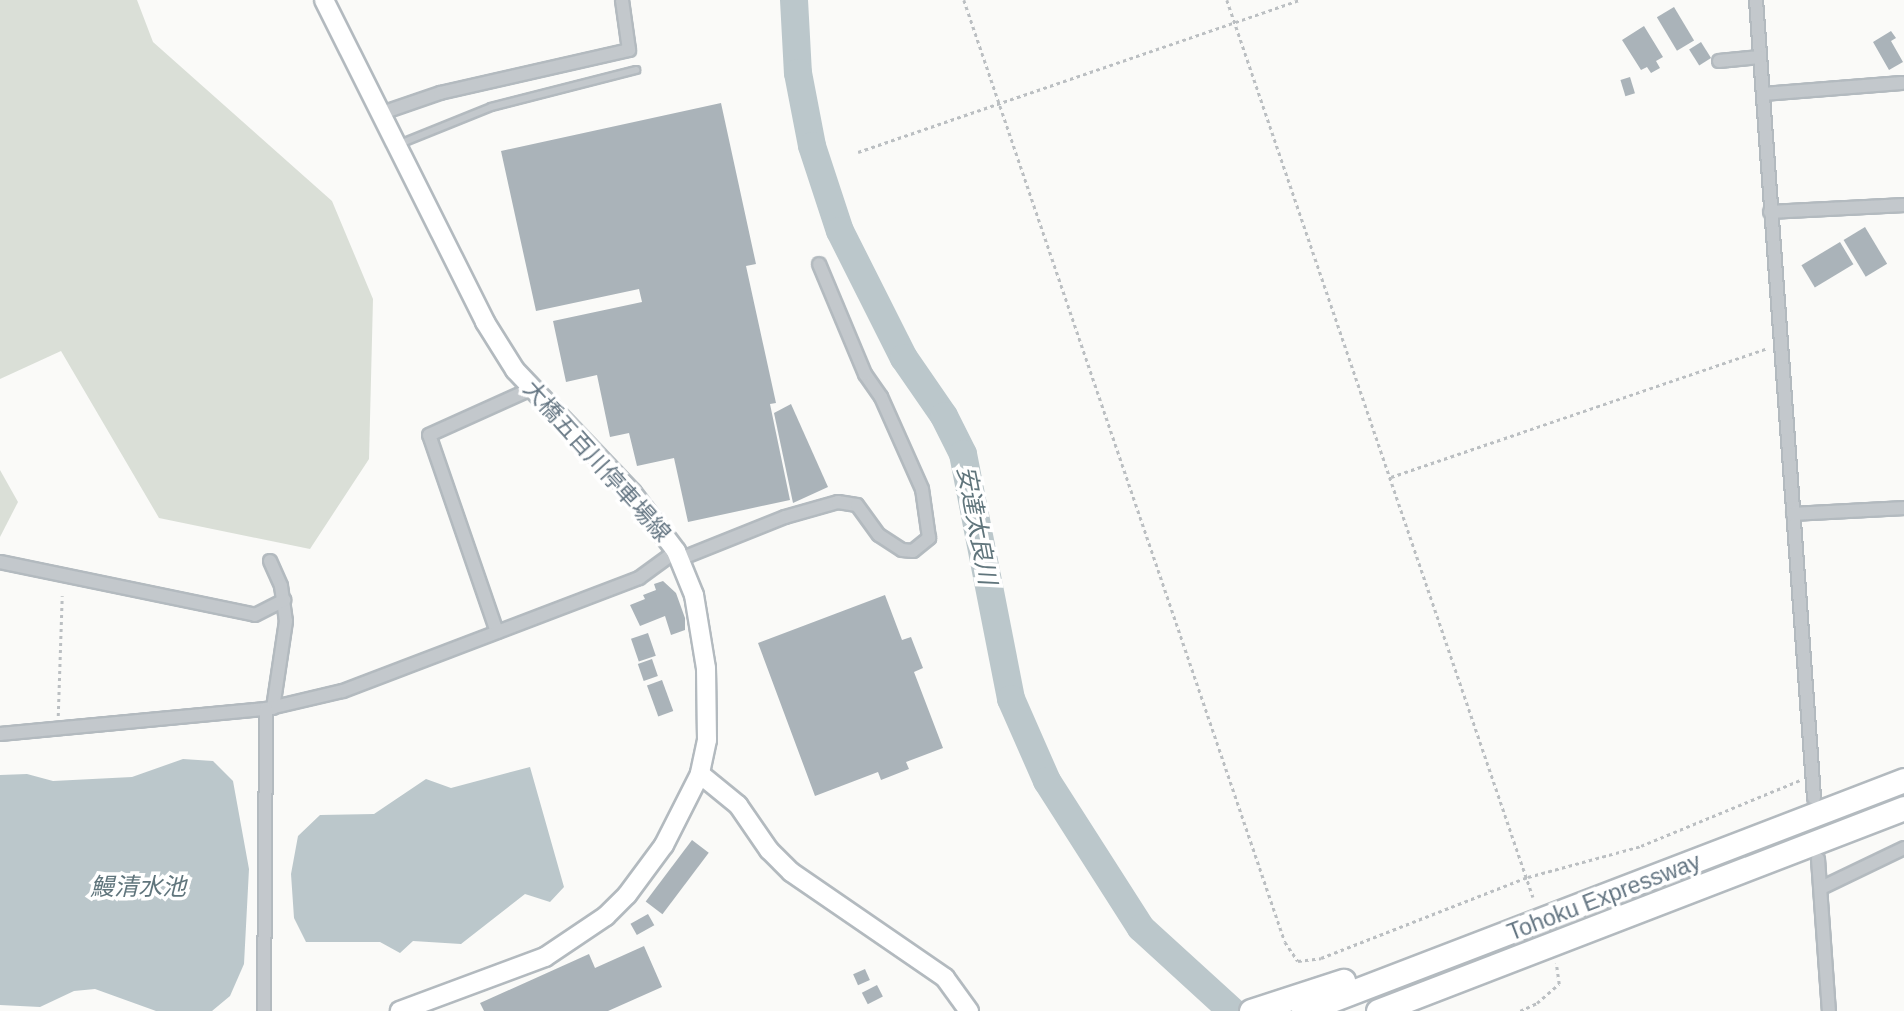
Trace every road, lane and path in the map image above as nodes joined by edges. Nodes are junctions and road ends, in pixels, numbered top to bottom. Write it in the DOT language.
graph roads {
  1 [pos="324,0"];
  2 [pos="622,0"];
  3 [pos="964,0"];
  4 [pos="1227,0"];
  5 [pos="1300,0"];
  6 [pos="1756,0"];
  7 [pos="1235,22"];
  8 [pos="1760,57"];
  9 [pos="1719,61"];
  10 [pos="636,70"];
  11 [pos="1902,83"];
  12 [pos="1763,94"];
  13 [pos="1000,104"];
  14 [pos="379,114"];
  15 [pos="395,145"];
  16 [pos="858,152"];
  17 [pos="1904,205"];
  18 [pos="1770,212"];
  19 [pos="819,264"];
  20 [pos="1781,343"];
  21 [pos="531,389"];
  22 [pos="1391,477"];
  23 [pos="1904,508"];
  24 [pos="1793,514"];
  25 [pos="678,555"];
  26 [pos="270,561"];
  27 [pos="0,562"];
  28 [pos="62,596"];
  29 [pos="284,600"];
  30 [pos="497,632"];
  31 [pos="269,709"];
  32 [pos="58,727"];
  33 [pos="0,734"];
  34 [pos="700,774"];
  35 [pos="1813,775"];
  36 [pos="1904,780"];
  37 [pos="1814,798"];
  38 [pos="1904,808"];
  39 [pos="1904,848"];
  40 [pos="1818,859"];
  41 [pos="1528,877"];
  42 [pos="1821,888"];
  43 [pos="1534,897"];
  44 [pos="1550,955"];
  45 [pos="1311,1002"];
  46 [pos="264,1011"];
  47 [pos="400,1011"];
  48 [pos="969,1011"];
  49 [pos="1251,1011"];
  50 [pos="1378,1011"];
  51 [pos="1412,1011"];
  52 [pos="1520,1011"];
  53 [pos="1829,1011"];
  1 -- 14 [label="main road, 大橋五百川停車場線"];
  2 -- 14 [label="street"];
  3 -- 13 [label="path"];
  4 -- 7 [label="path"];
  5 -- 7 [label="path"];
  6 -- 8 [label="street"];
  7 -- 13 [label="path"];
  7 -- 22 [label="path"];
  8 -- 9 [label="street"];
  8 -- 12 [label="street"];
  10 -- 15 [label="lane"];
  11 -- 12 [label="street"];
  12 -- 18 [label="street"];
  13 -- 16 [label="path"];
  13 -- 41 [label="path"];
  14 -- 15 [label="main road, 大橋五百川停車場線"];
  15 -- 21 [label="main road, 大橋五百川停車場線"];
  17 -- 18 [label="street"];
  18 -- 20 [label="street"];
  19 -- 25 [label="street"];
  20 -- 22 [label="path"];
  20 -- 24 [label="street"];
  21 -- 25 [label="main road, 大橋五百川停車場線"];
  21 -- 30 [label="street"];
  22 -- 41 [label="path"];
  23 -- 24 [label="street"];
  24 -- 35 [label="street"];
  25 -- 30 [label="street"];
  25 -- 34 [label="main road, 大橋五百川停車場線"];
  26 -- 29 [label="street"];
  27 -- 29 [label="street"];
  28 -- 32 [label="path"];
  29 -- 31 [label="street"];
  30 -- 31 [label="street"];
  31 -- 32 [label="street"];
  31 -- 46 [label="street"];
  32 -- 33 [label="street"];
  34 -- 47 [label="main road, 大橋五百川停車場線"];
  34 -- 48 [label="main road"];
  35 -- 37 [label="street"];
  35 -- 41 [label="path"];
  36 -- 45 [label="highway, Tohoku Expressway"];
  38 -- 44 [label="highway, Tohoku Expressway"];
  39 -- 42 [label="street"];
  40 -- 42 [label="street"];
  41 -- 43 [label="path"];
  42 -- 53 [label="street"];
  44 -- 50 [label="highway, Tohoku Expressway"];
  44 -- 51 [label="highway"];
  44 -- 52 [label="path"];
  45 -- 49 [label="highway, Tohoku Expressway"];
}
